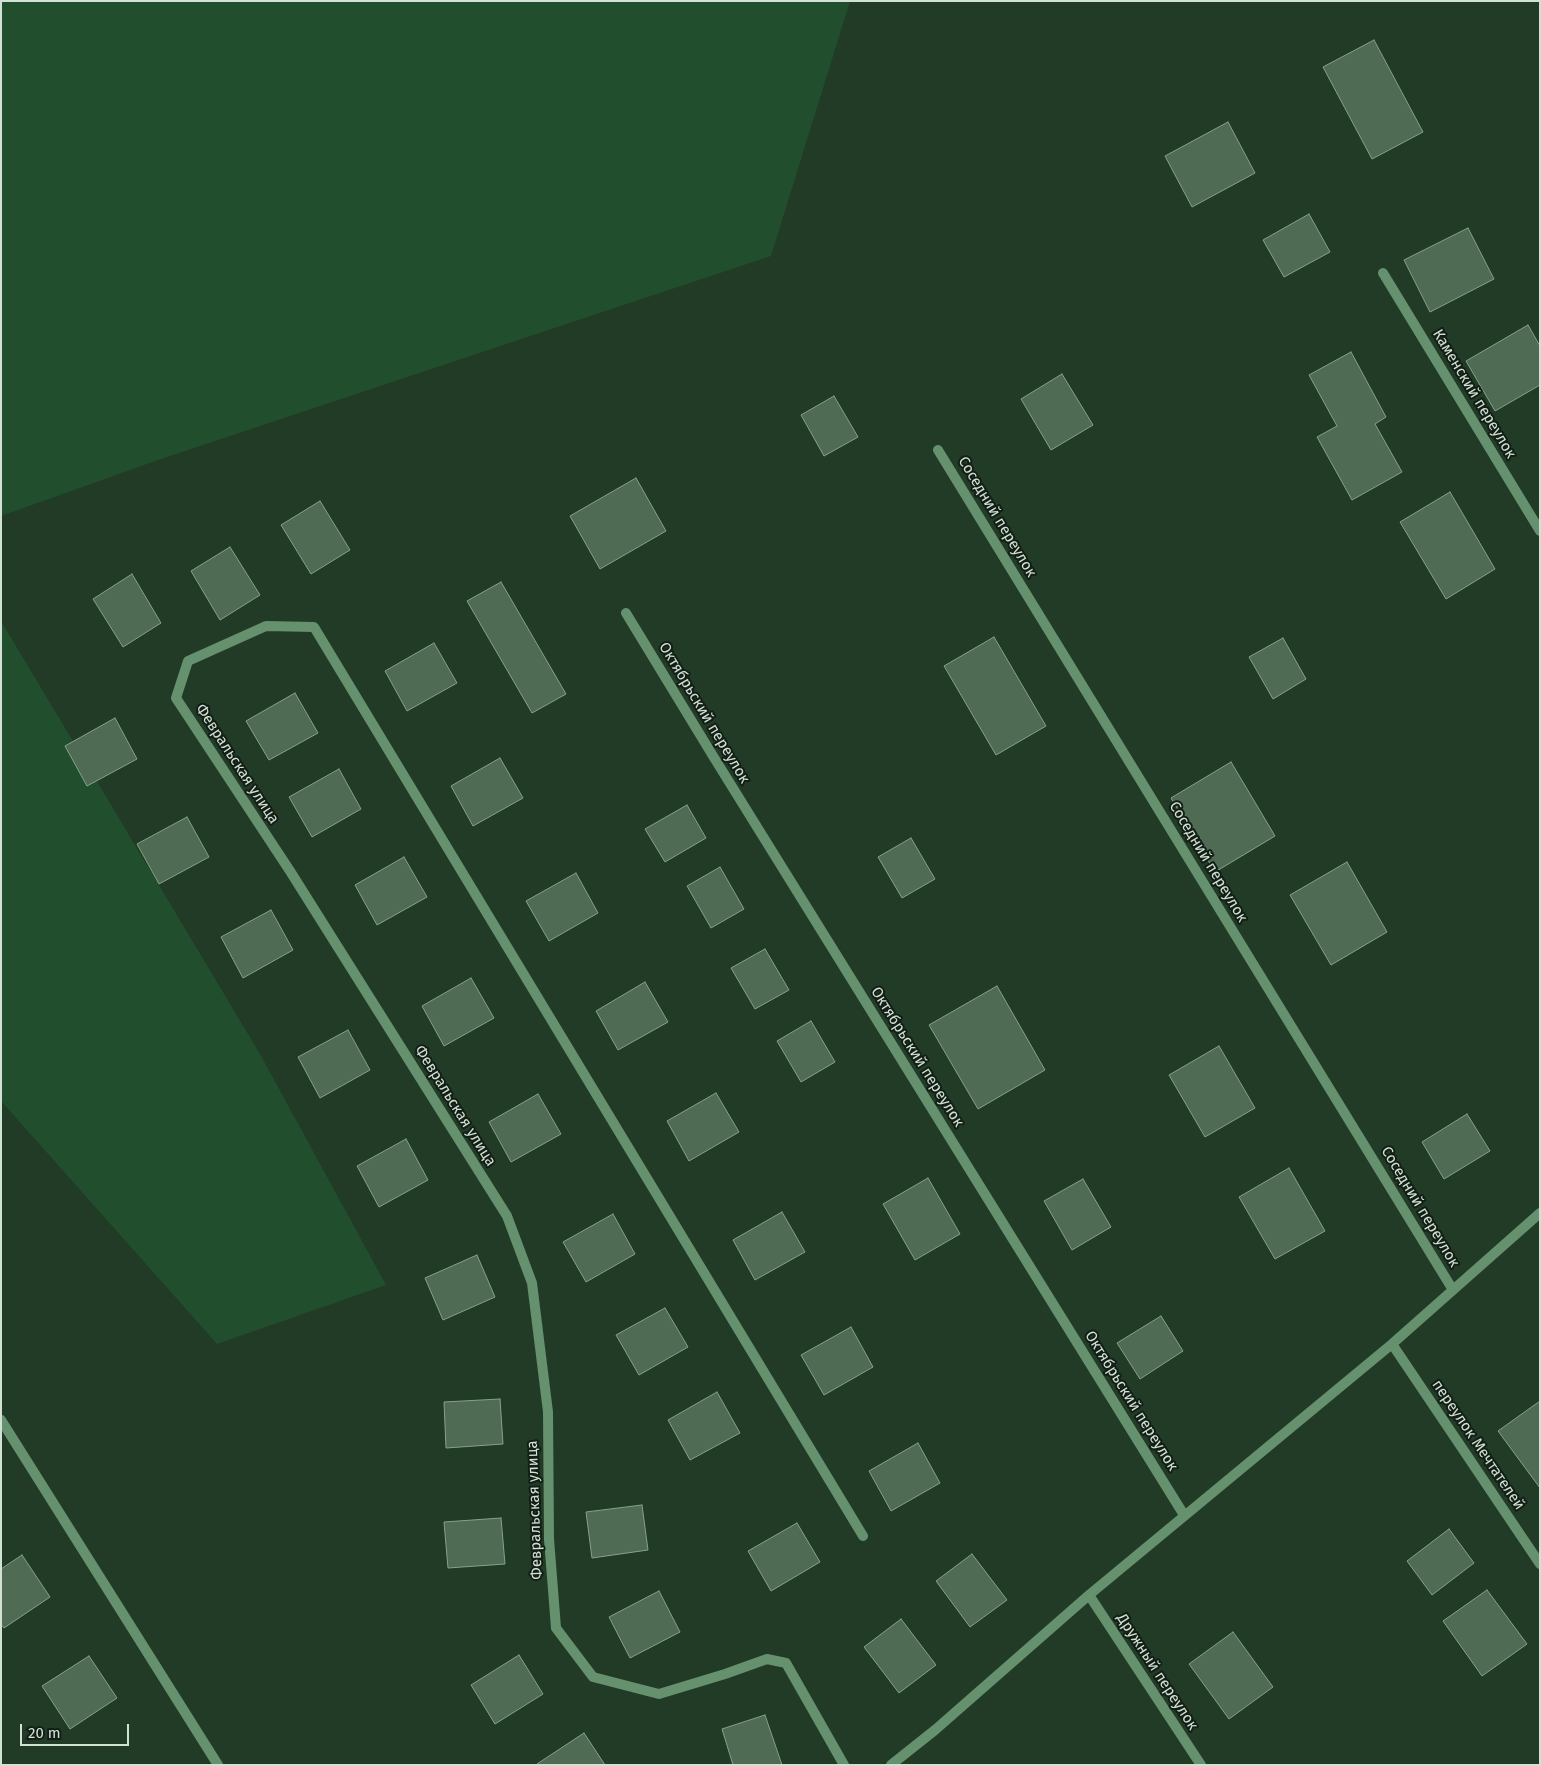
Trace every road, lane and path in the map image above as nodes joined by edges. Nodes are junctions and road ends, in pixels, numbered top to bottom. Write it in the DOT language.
graph roads {
  1 [pos="1383,273"];
  2 [pos="938,450"];
  3 [pos="1540,531"];
  4 [pos="626,613"];
  5 [pos="1540,1213"];
  6 [pos="1453,1290"];
  7 [pos="1392,1344"];
  8 [pos="1,1420"];
  9 [pos="1184,1516"];
  10 [pos="862,1536"];
  11 [pos="1540,1564"];
  12 [pos="1089,1595"];
  13 [pos="218,1765"];
  14 [pos="844,1765"];
  15 [pos="891,1765"];
  16 [pos="1201,1765"];
  1 -- 3 [label="street, Каменский переулок"];
  2 -- 6 [label="street, Соседний переулок"];
  4 -- 9 [label="street, Октябрьский переулок"];
  5 -- 6 [label="street"];
  6 -- 7 [label="street"];
  7 -- 9 [label="street"];
  7 -- 11 [label="street, переулок Мечтателей"];
  8 -- 13 [label="street"];
  9 -- 12 [label="street"];
  10 -- 14 [label="street, Февральская улица"];
  12 -- 15 [label="street"];
  12 -- 16 [label="street, Дружный переулок"];
}
